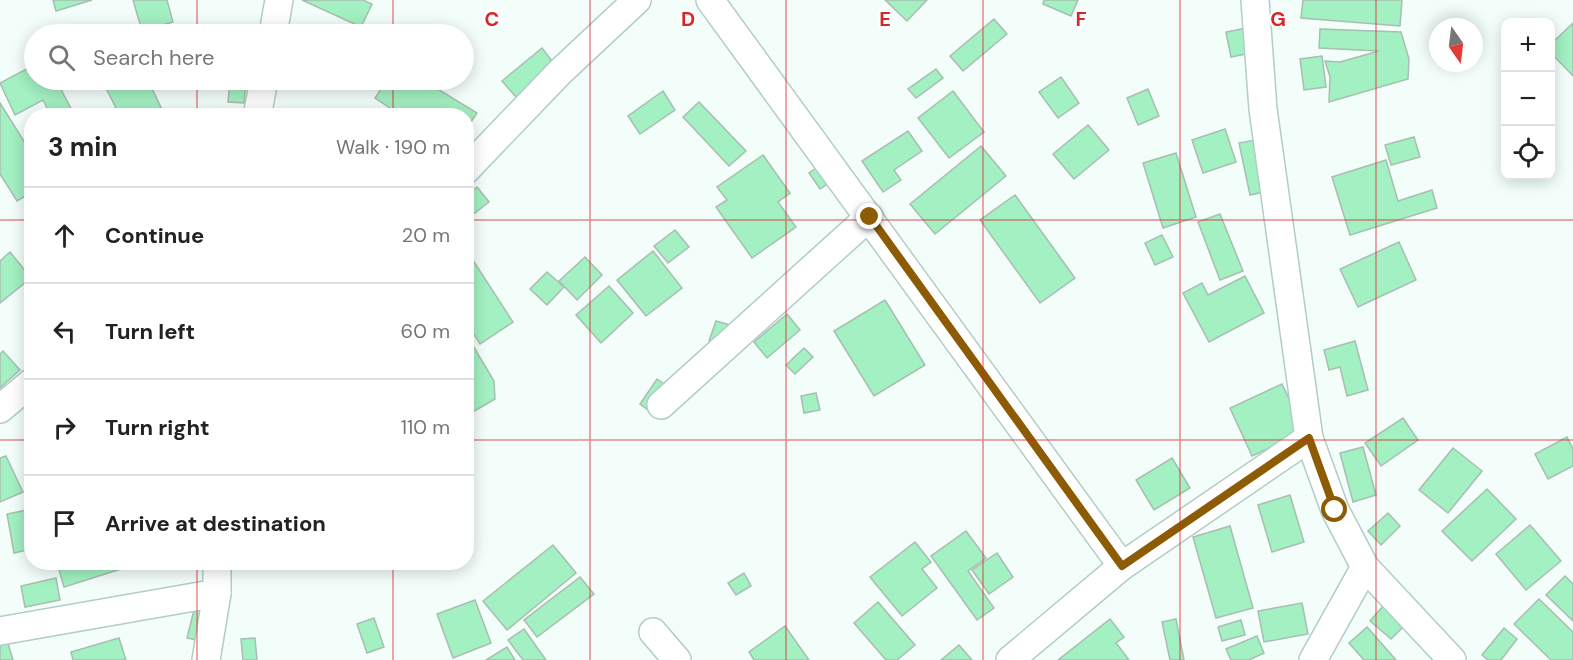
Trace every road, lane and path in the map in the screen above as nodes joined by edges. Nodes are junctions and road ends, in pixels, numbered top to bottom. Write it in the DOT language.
graph roads {
  1 [pos="279,0"];
  2 [pos="637,0"];
  3 [pos="710,0"];
  4 [pos="1256,0"];
  5 [pos="275,24"];
  6 [pos="262,90"];
  7 [pos="259,108"];
  8 [pos="474,162"];
  9 [pos="870,217"];
  10 [pos="24,389"];
  11 [pos="661,405"];
  12 [pos="0,409"];
  13 [pos="1309,438"];
  14 [pos="1122,566"];
  15 [pos="1365,567"];
  16 [pos="217,570"];
  17 [pos="217,592"];
  18 [pos="0,631"];
  19 [pos="653,632"];
  20 [pos="206,660"];
  21 [pos="677,660"];
  22 [pos="1010,660"];
  23 [pos="1313,660"];
  24 [pos="1452,660"];
  1 -- 5 [label="street"];
  2 -- 8 [label="street"];
  3 -- 9 [label="street"];
  4 -- 13 [label="street"];
  6 -- 7 [label="street"];
  9 -- 11 [label="street"];
  9 -- 14 [label="street"];
  10 -- 12 [label="street"];
  13 -- 14 [label="street"];
  13 -- 15 [label="street"];
  14 -- 22 [label="street"];
  15 -- 23 [label="street"];
  15 -- 24 [label="street"];
  16 -- 17 [label="street"];
  17 -- 18 [label="street"];
  17 -- 20 [label="street"];
  19 -- 21 [label="street"];
}
